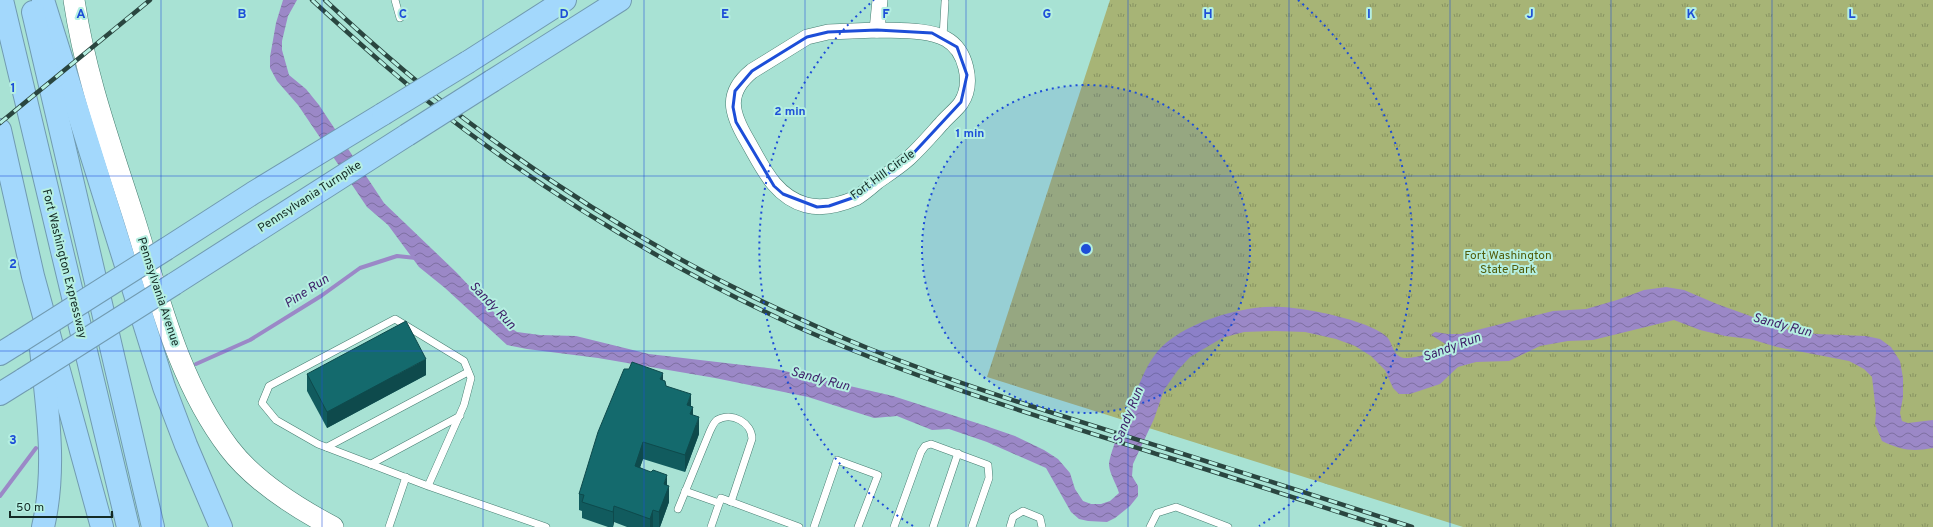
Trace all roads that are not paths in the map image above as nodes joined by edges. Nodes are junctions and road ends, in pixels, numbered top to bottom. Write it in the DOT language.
graph roads {
  1 [pos="2,0"];
  2 [pos="30,0"];
  3 [pos="43,0"];
  4 [pos="74,0"];
  5 [pos="395,0"];
  6 [pos="565,0"];
  7 [pos="620,0"];
  8 [pos="880,0"];
  9 [pos="945,2"];
  10 [pos="400,18"];
  11 [pos="877,30"];
  12 [pos="943,38"];
  13 [pos="0,130"];
  14 [pos="33,276"];
  15 [pos="8,349"];
  16 [pos="468,372"];
  17 [pos="0,394"];
  18 [pos="460,416"];
  19 [pos="326,447"];
  20 [pos="958,453"];
  21 [pos="371,464"];
  22 [pos="406,477"];
  23 [pos="428,486"];
  24 [pos="685,491"];
  25 [pos="731,502"];
  26 [pos="719,503"];
  27 [pos="678,509"];
  28 [pos="43,527"];
  29 [pos="102,527"];
  30 [pos="128,527"];
  31 [pos="154,527"];
  32 [pos="221,527"];
  33 [pos="333,527"];
  34 [pos="388,527"];
  35 [pos="546,527"];
  36 [pos="711,527"];
  37 [pos="799,527"];
  38 [pos="814,527"];
  39 [pos="858,527"];
  40 [pos="894,527"];
  41 [pos="933,527"];
  42 [pos="972,527"];
  43 [pos="1010,527"];
  44 [pos="1042,527"];
  45 [pos="1150,527"];
  46 [pos="1228,527"];
  1 -- 30 [label="highway, Fort Washington Expressway"];
  2 -- 31 [label="highway"];
  3 -- 32 [label="highway"];
  4 -- 33 [label="main road, Pennsylvania Avenue"];
  5 -- 10 [label="lane"];
  6 -- 15 [label="highway, bridge"];
  7 -- 17 [label="highway, Pennsylvania Turnpike, bridge"];
  8 -- 11 [label="street"];
  9 -- 12 [label="lane"];
  11 -- 12 [label="street, Fort Hill Circle"];
  11 -- 12 [label="street, Fort Hill Circle"];
  13 -- 14 [label="highway"];
  14 -- 28 [label="highway"];
  14 -- 29 [label="highway"];
  16 -- 18 [label="lane"];
  16 -- 19 [label="lane"];
  16 -- 19 [label="lane"];
  18 -- 21 [label="lane"];
  18 -- 23 [label="lane"];
  19 -- 21 [label="lane"];
  20 -- 40 [label="lane"];
  20 -- 41 [label="lane"];
  20 -- 42 [label="lane"];
  21 -- 22 [label="lane"];
  22 -- 23 [label="lane"];
  22 -- 34 [label="lane"];
  23 -- 35 [label="lane"];
  24 -- 25 [label="lane"];
  24 -- 26 [label="lane"];
  24 -- 27 [label="lane"];
  25 -- 26 [label="lane"];
  25 -- 37 [label="lane"];
  26 -- 36 [label="lane"];
  38 -- 39 [label="lane"];
  43 -- 44 [label="lane"];
  45 -- 46 [label="lane"];
}
